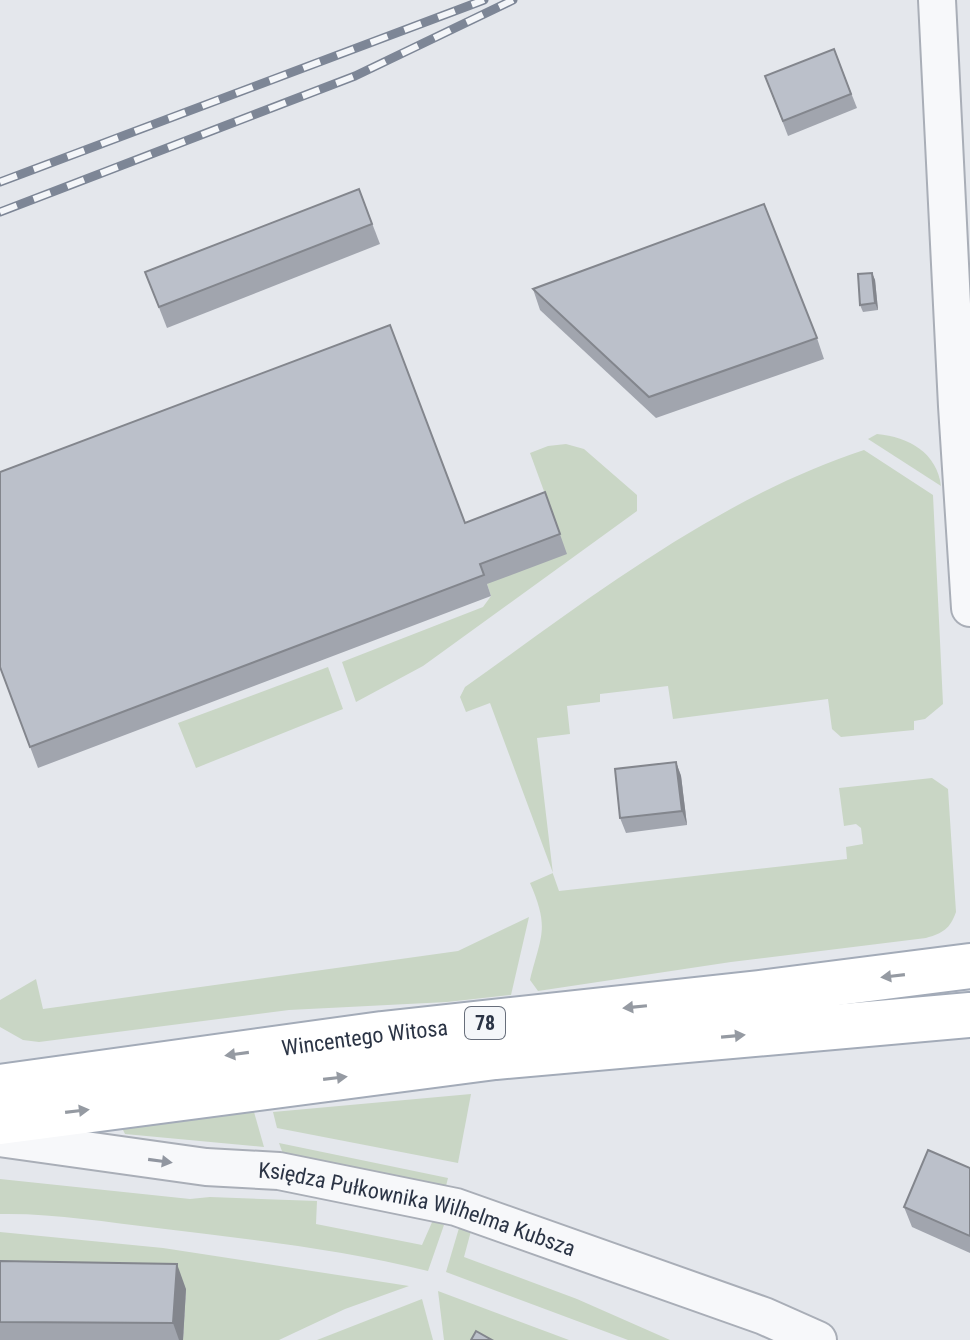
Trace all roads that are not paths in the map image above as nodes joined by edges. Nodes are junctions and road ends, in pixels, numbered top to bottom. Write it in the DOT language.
graph roads {
  1 [pos="937,0"];
  2 [pos="970,608"];
  3 [pos="970,966"];
  4 [pos="970,1015"];
  5 [pos="0,1087"];
  6 [pos="0,1122"];
  7 [pos="0,1138"];
  8 [pos="818,1340"];
  1 -- 2 [label="street"];
  3 -- 5 [label="main road, Wincentego Witosa / 78, one-way"];
  6 -- 4 [label="main road, Wincentego Witosa / 78, one-way"];
  7 -- 8 [label="street, Księdza Pułkownika Wilhelma Kubsza, one-way"];
}
